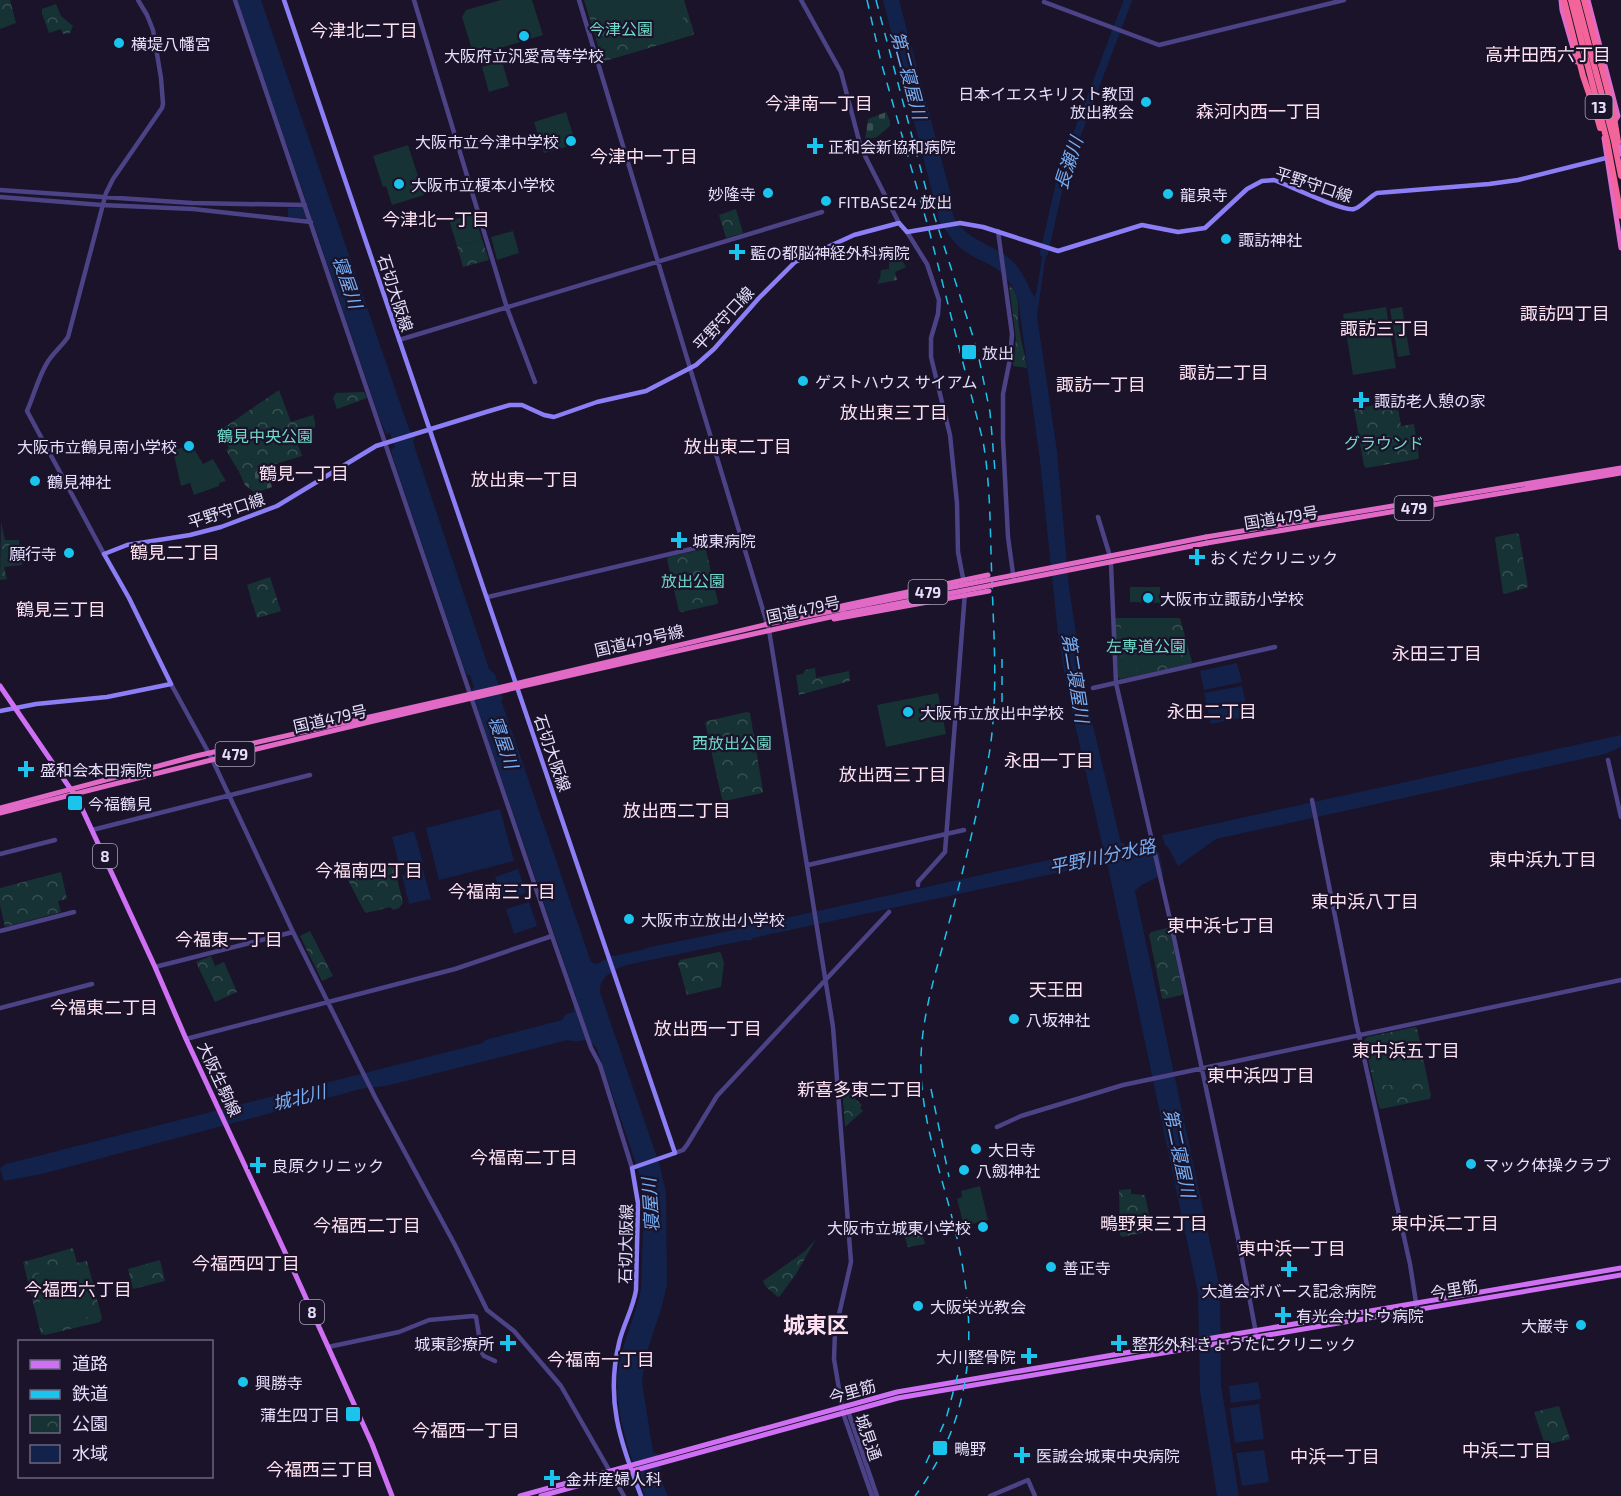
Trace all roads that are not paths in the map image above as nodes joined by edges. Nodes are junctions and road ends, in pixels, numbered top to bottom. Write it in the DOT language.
graph roads {
  1 [pos="138,0"];
  2 [pos="235,0"];
  3 [pos="284,0"];
  4 [pos="414,0"];
  5 [pos="579,0"];
  6 [pos="801,0"];
  7 [pos="1344,0"];
  8 [pos="1562,0"];
  9 [pos="1570,0"];
  10 [pos="1578,0"];
  11 [pos="1586,0"];
  12 [pos="1044,2"];
  13 [pos="1621,122"];
  14 [pos="1616,128"];
  15 [pos="1602,130"];
  16 [pos="1621,154"];
  17 [pos="1606,157"];
  18 [pos="1621,163"];
  19 [pos="1618,178"];
  20 [pos="0,190"];
  21 [pos="0,197"];
  22 [pos="104,197"];
  23 [pos="102,205"];
  24 [pos="305,206"];
  25 [pos="822,212"];
  26 [pos="1621,216"];
  27 [pos="310,220"];
  28 [pos="899,223"];
  29 [pos="998,231"];
  30 [pos="907,232"];
  31 [pos="1621,248"];
  32 [pos="659,262"];
  33 [pos="507,308"];
  34 [pos="399,340"];
  35 [pos="691,369"];
  36 [pos="535,382"];
  37 [pos="430,430"];
  38 [pos="388,442"];
  39 [pos="1621,468"];
  40 [pos="1621,473"];
  41 [pos="1098,517"];
  42 [pos="742,537"];
  43 [pos="1206,540"];
  44 [pos="1109,553"];
  45 [pos="104,554"];
  46 [pos="1111,564"];
  47 [pos="988,575"];
  48 [pos="1014,578"];
  49 [pos="964,580"];
  50 [pos="989,591"];
  51 [pos="966,595"];
  52 [pos="488,597"];
  53 [pos="843,612"];
  54 [pos="803,617"];
  55 [pos="816,620"];
  56 [pos="769,627"];
  57 [pos="1275,647"];
  58 [pos="1116,683"];
  59 [pos="171,684"];
  60 [pos="518,685"];
  61 [pos="0,686"];
  62 [pos="1093,688"];
  63 [pos="473,696"];
  64 [pos="15,707"];
  65 [pos="0,711"];
  66 [pos="210,756"];
  67 [pos="1608,760"];
  68 [pos="310,775"];
  69 [pos="74,791"];
  70 [pos="228,796"];
  71 [pos="1312,801"];
  72 [pos="0,808"];
  73 [pos="0,813"];
  74 [pos="1621,817"];
  75 [pos="92,830"];
  76 [pos="964,830"];
  77 [pos="947,834"];
  78 [pos="55,840"];
  79 [pos="0,854"];
  80 [pos="808,865"];
  81 [pos="918,885"];
  82 [pos="74,912"];
  83 [pos="889,912"];
  84 [pos="0,931"];
  85 [pos="293,932"];
  86 [pos="552,936"];
  87 [pos="155,967"];
  88 [pos="1621,980"];
  89 [pos="826,981"];
  90 [pos="92,984"];
  91 [pos="328,1001"];
  92 [pos="0,1008"];
  93 [pos="1359,1035"];
  94 [pos="186,1039"];
  95 [pos="1202,1068"];
  96 [pos="997,1127"];
  97 [pos="675,1153"];
  98 [pos="634,1168"];
  99 [pos="1621,1268"];
  100 [pos="1621,1275"];
  101 [pos="1417,1306"];
  102 [pos="1256,1333"];
  103 [pos="328,1347"];
  104 [pos="495,1361"];
  105 [pos="845,1410"];
  106 [pos="632,1468"];
  107 [pos="612,1474"];
  108 [pos="392,1496"];
  109 [pos="520,1496"];
  110 [pos="541,1496"];
  111 [pos="624,1496"];
  112 [pos="640,1496"];
  113 [pos="872,1496"];
  114 [pos="877,1496"];
  115 [pos="990,1496"];
  116 [pos="1035,1496"];
  1 -- 22 [label="street"];
  2 -- 24 [label="street"];
  3 -- 34 [label="main road, 石切大阪線"];
  4 -- 33 [label="street"];
  5 -- 32 [label="street"];
  6 -- 28 [label="street"];
  7 -- 12 [label="street"];
  8 -- 15 [label="highway"];
  8 -- 19 [label="highway, bridge"];
  9 -- 15 [label="highway"];
  9 -- 19 [label="highway, 13, bridge"];
  10 -- 14 [label="highway"];
  10 -- 19 [label="highway, 13, bridge"];
  11 -- 14 [label="highway"];
  11 -- 18 [label="highway, bridge"];
  13 -- 14 [label="street"];
  14 -- 15 [label="street"];
  14 -- 16 [label="highway"];
  15 -- 17 [label="highway"];
  16 -- 17 [label="main road, 平野守口線"];
  17 -- 29 [label="main road, 平野守口線"];
  17 -- 31 [label="highway"];
  19 -- 26 [label="highway, 13, bridge"];
  20 -- 22 [label="street"];
  21 -- 23 [label="street"];
  22 -- 23 [label="street"];
  22 -- 24 [label="street"];
  23 -- 27 [label="street"];
  23 -- 45 [label="street"];
  24 -- 27 [label="street"];
  25 -- 32 [label="street"];
  27 -- 38 [label="street"];
  28 -- 30 [label="main road"];
  28 -- 35 [label="main road, 平野守口線"];
  29 -- 30 [label="main road, 平野守口線"];
  29 -- 48 [label="street"];
  30 -- 49 [label="street"];
  32 -- 33 [label="street"];
  32 -- 35 [label="street"];
  33 -- 34 [label="street"];
  33 -- 36 [label="street"];
  34 -- 37 [label="main road, 石切大阪線"];
  35 -- 37 [label="main road, 平野守口線"];
  35 -- 42 [label="street"];
  37 -- 38 [label="main road, 平野守口線"];
  37 -- 52 [label="main road, 石切大阪線"];
  38 -- 45 [label="main road, 平野守口線"];
  38 -- 63 [label="street"];
  39 -- 43 [label="highway, 国道479号 / 479"];
  40 -- 43 [label="highway, 国道479号 / 479"];
  41 -- 44 [label="street"];
  42 -- 52 [label="street"];
  42 -- 56 [label="street"];
  43 -- 48 [label="highway, 国道479号 / 479, bridge"];
  45 -- 59 [label="main road"];
  46 -- 58 [label="street"];
  47 -- 49 [label="highway"];
  48 -- 53 [label="highway, 国道479号 / 479, bridge"];
  49 -- 51 [label="street"];
  49 -- 54 [label="highway"];
  50 -- 51 [label="highway"];
  51 -- 55 [label="highway"];
  51 -- 77 [label="street"];
  52 -- 60 [label="main road, 石切大阪線"];
  53 -- 54 [label="highway, 国道479号 / 479"];
  53 -- 55 [label="highway, 国道479号 / 479"];
  54 -- 56 [label="highway, 国道479号 / 479"];
  55 -- 56 [label="highway, 国道479号 / 479"];
  56 -- 60 [label="highway, 国道479号線 / 479"];
  56 -- 80 [label="street"];
  57 -- 58 [label="street"];
  58 -- 62 [label="street"];
  58 -- 95 [label="street"];
  59 -- 64 [label="main road"];
  59 -- 66 [label="street"];
  60 -- 63 [label="highway, 国道479号 / 479"];
  60 -- 97 [label="main road, 石切大阪線"];
  61 -- 64 [label="main road, 大阪生駒線 / 8"];
  63 -- 66 [label="highway, 国道479号 / 479"];
  63 -- 86 [label="street"];
  64 -- 65 [label="main road"];
  64 -- 69 [label="main road, 大阪生駒線 / 8"];
  66 -- 69 [label="highway, 国道479号 / 479"];
  66 -- 70 [label="street"];
  67 -- 74 [label="street"];
  68 -- 70 [label="street"];
  69 -- 72 [label="highway, 国道479号 / 479"];
  69 -- 73 [label="highway, 国道479号 / 479"];
  69 -- 75 [label="main road, 大阪生駒線 / 8"];
  70 -- 75 [label="street"];
  70 -- 85 [label="street"];
  71 -- 93 [label="street"];
  75 -- 87 [label="main road, 大阪生駒線 / 8"];
  76 -- 77 [label="street"];
  77 -- 80 [label="street"];
  77 -- 81 [label="street"];
  78 -- 79 [label="street"];
  80 -- 89 [label="street"];
  82 -- 84 [label="street"];
  83 -- 89 [label="street"];
  85 -- 87 [label="street"];
  85 -- 91 [label="street"];
  86 -- 91 [label="street"];
  86 -- 98 [label="street"];
  87 -- 94 [label="main road, 大阪生駒線 / 8"];
  88 -- 93 [label="street"];
  89 -- 97 [label="street"];
  89 -- 105 [label="street"];
  90 -- 92 [label="street"];
  91 -- 94 [label="street"];
  91 -- 107 [label="street"];
  93 -- 95 [label="street"];
  93 -- 101 [label="street"];
  94 -- 103 [label="main road, 大阪生駒線 / 8"];
  95 -- 96 [label="street"];
  95 -- 102 [label="street"];
  97 -- 98 [label="main road"];
  98 -- 106 [label="main road, 石切大阪線"];
  99 -- 101 [label="main road, 今里筋"];
  100 -- 101 [label="main road, 今里筋"];
  101 -- 102 [label="main road, 今里筋"];
  102 -- 105 [label="main road, 今里筋"];
  103 -- 104 [label="street"];
  103 -- 108 [label="main road, 大阪生駒線 / 8"];
  105 -- 106 [label="main road, 今里筋"];
  105 -- 113 [label="street, 城見通"];
  105 -- 114 [label="street, 城見通"];
  106 -- 107 [label="main road, 今里筋"];
  106 -- 112 [label="main road, 石切大阪線"];
  107 -- 109 [label="main road, 今里筋"];
  107 -- 110 [label="main road, 今里筋"];
  107 -- 111 [label="street"];
  115 -- 116 [label="street"];
}
